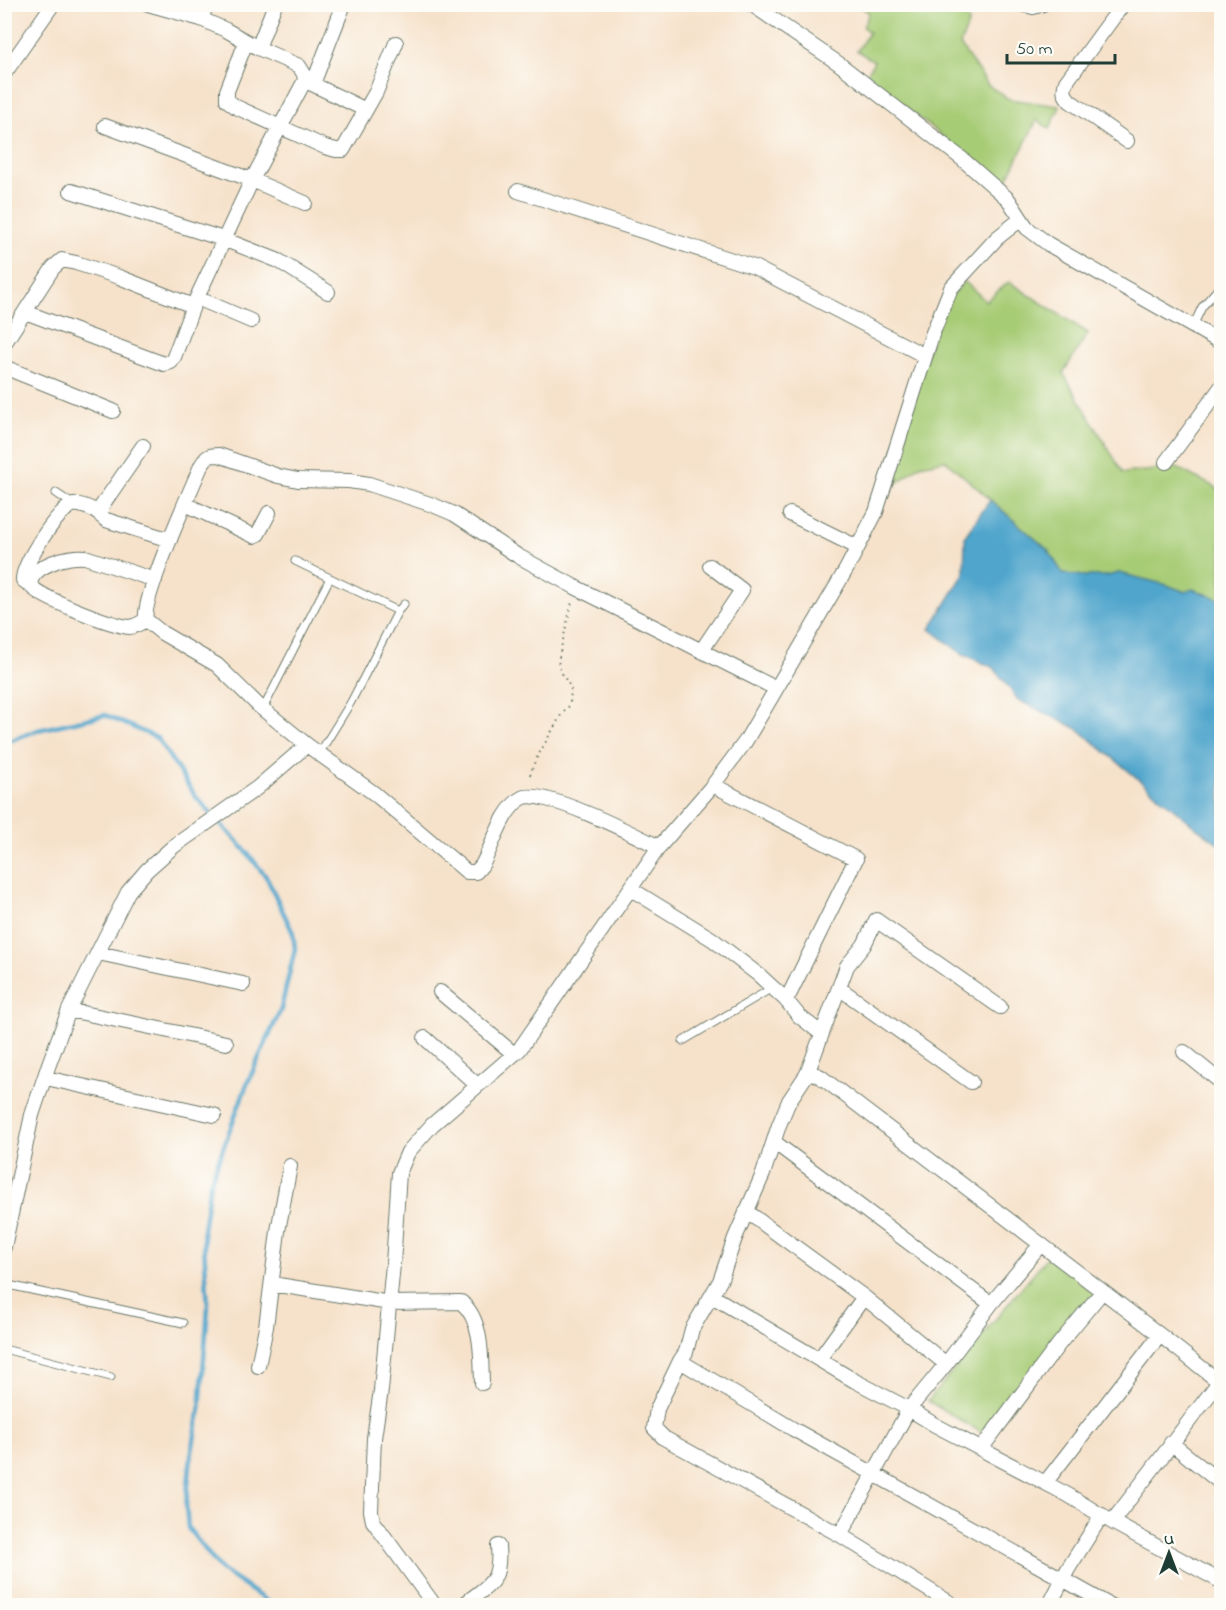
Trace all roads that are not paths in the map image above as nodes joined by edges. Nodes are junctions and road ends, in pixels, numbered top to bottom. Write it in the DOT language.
graph roads {
  1 [pos="53,4"];
  2 [pos="148,4"];
  3 [pos="207,4"];
  4 [pos="275,4"];
  5 [pos="344,4"];
  6 [pos="751,4"];
  7 [pos="1020,4"];
  8 [pos="1042,4"];
  9 [pos="1123,4"];
  10 [pos="201,20"];
  11 [pos="396,44"];
  12 [pos="252,45"];
  13 [pos="4,74"];
  14 [pos="309,82"];
  15 [pos="366,110"];
  16 [pos="105,126"];
  17 [pos="281,127"];
  18 [pos="1127,141"];
  19 [pos="252,180"];
  20 [pos="71,191"];
  21 [pos="518,191"];
  22 [pos="305,203"];
  23 [pos="1021,219"];
  24 [pos="224,239"];
  25 [pos="1221,284"];
  26 [pos="328,291"];
  27 [pos="195,302"];
  28 [pos="25,312"];
  29 [pos="251,321"];
  30 [pos="1193,326"];
  31 [pos="1221,343"];
  32 [pos="4,344"];
  33 [pos="925,356"];
  34 [pos="4,367"];
  35 [pos="1221,386"];
  36 [pos="113,411"];
  37 [pos="143,446"];
  38 [pos="1166,462"];
  39 [pos="56,493"];
  40 [pos="185,504"];
  41 [pos="71,506"];
  42 [pos="100,513"];
  43 [pos="268,513"];
  44 [pos="790,514"];
  45 [pos="170,540"];
  46 [pos="857,547"];
  47 [pos="295,561"];
  48 [pos="710,566"];
  49 [pos="330,578"];
  50 [pos="155,580"];
  51 [pos="30,585"];
  52 [pos="404,604"];
  53 [pos="398,611"];
  54 [pos="146,620"];
  55 [pos="702,650"];
  56 [pos="775,688"];
  57 [pos="262,709"];
  58 [pos="307,745"];
  59 [pos="319,754"];
  60 [pos="713,785"];
  61 [pos="659,847"];
  62 [pos="631,889"];
  63 [pos="98,953"];
  64 [pos="243,984"];
  65 [pos="772,988"];
  66 [pos="839,988"];
  67 [pos="440,992"];
  68 [pos="785,999"];
  69 [pos="1000,1007"];
  70 [pos="69,1010"];
  71 [pos="822,1034"];
  72 [pos="425,1038"];
  73 [pos="683,1041"];
  74 [pos="226,1043"];
  75 [pos="1184,1052"];
  76 [pos="514,1054"];
  77 [pos="807,1074"];
  78 [pos="46,1078"];
  79 [pos="971,1082"];
  80 [pos="1221,1083"];
  81 [pos="477,1085"];
  82 [pos="214,1115"];
  83 [pos="774,1142"];
  84 [pos="290,1166"];
  85 [pos="746,1211"];
  86 [pos="1041,1244"];
  87 [pos="4,1247"];
  88 [pos="4,1284"];
  89 [pos="272,1284"];
  90 [pos="1102,1292"];
  91 [pos="712,1296"];
  92 [pos="864,1297"];
  93 [pos="390,1303"];
  94 [pos="991,1304"];
  95 [pos="183,1323"];
  96 [pos="1160,1335"];
  97 [pos="4,1349"];
  98 [pos="820,1358"];
  99 [pos="680,1361"];
  100 [pos="946,1364"];
  101 [pos="258,1366"];
  102 [pos="111,1377"];
  103 [pos="482,1383"];
  104 [pos="1220,1383"];
  105 [pos="909,1409"];
  106 [pos="1171,1443"];
  107 [pos="981,1449"];
  108 [pos="873,1474"];
  109 [pos="1045,1483"];
  110 [pos="1221,1484"];
  111 [pos="1107,1519"];
  112 [pos="840,1535"];
  113 [pos="498,1546"];
  114 [pos="1063,1579"];
  115 [pos="1221,1582"];
  116 [pos="435,1605"];
  117 [pos="462,1605"];
  118 [pos="955,1605"];
  119 [pos="1049,1605"];
  120 [pos="1111,1605"];
  1 -- 13 [label="street"];
  2 -- 10 [label="street"];
  3 -- 10 [label="street"];
  4 -- 12 [label="street"];
  5 -- 14 [label="street"];
  6 -- 23 [label="street"];
  7 -- 8 [label="street"];
  9 -- 18 [label="street"];
  10 -- 12 [label="street"];
  11 -- 15 [label="street"];
  12 -- 14 [label="street"];
  12 -- 17 [label="street"];
  14 -- 15 [label="street"];
  14 -- 17 [label="street"];
  15 -- 17 [label="street"];
  16 -- 19 [label="street"];
  17 -- 19 [label="street"];
  19 -- 22 [label="street"];
  19 -- 24 [label="street"];
  20 -- 24 [label="street"];
  21 -- 33 [label="street"];
  23 -- 30 [label="street"];
  23 -- 33 [label="street"];
  24 -- 26 [label="street"];
  24 -- 27 [label="street"];
  25 -- 30 [label="lane"];
  27 -- 28 [label="street"];
  27 -- 28 [label="street"];
  27 -- 29 [label="street"];
  28 -- 32 [label="street"];
  30 -- 31 [label="street"];
  33 -- 46 [label="street"];
  34 -- 36 [label="street"];
  35 -- 38 [label="street"];
  37 -- 42 [label="street"];
  39 -- 41 [label="lane"];
  40 -- 43 [label="street"];
  40 -- 45 [label="street"];
  40 -- 55 [label="street"];
  41 -- 42 [label="street"];
  41 -- 51 [label="street"];
  42 -- 45 [label="street"];
  44 -- 46 [label="street"];
  45 -- 50 [label="street"];
  46 -- 56 [label="street"];
  47 -- 49 [label="lane"];
  48 -- 55 [label="street"];
  49 -- 53 [label="lane"];
  49 -- 57 [label="lane"];
  50 -- 51 [label="street"];
  50 -- 54 [label="street"];
  51 -- 54 [label="street"];
  52 -- 53 [label="lane"];
  53 -- 59 [label="lane"];
  54 -- 57 [label="street"];
  55 -- 56 [label="street"];
  56 -- 60 [label="street"];
  57 -- 58 [label="street"];
  58 -- 59 [label="street"];
  58 -- 63 [label="street"];
  59 -- 61 [label="street"];
  60 -- 61 [label="street"];
  60 -- 68 [label="street"];
  61 -- 62 [label="street"];
  62 -- 65 [label="street"];
  62 -- 76 [label="street"];
  63 -- 64 [label="street"];
  63 -- 70 [label="street"];
  65 -- 68 [label="street"];
  65 -- 73 [label="lane"];
  66 -- 69 [label="street"];
  66 -- 71 [label="street"];
  66 -- 79 [label="street"];
  67 -- 76 [label="street"];
  68 -- 71 [label="street"];
  70 -- 74 [label="street"];
  70 -- 78 [label="street"];
  71 -- 77 [label="street"];
  72 -- 81 [label="street"];
  75 -- 80 [label="street"];
  76 -- 81 [label="street"];
  77 -- 83 [label="street"];
  77 -- 86 [label="street"];
  78 -- 82 [label="street"];
  78 -- 87 [label="street"];
  81 -- 93 [label="street"];
  83 -- 85 [label="street"];
  83 -- 94 [label="street"];
  84 -- 89 [label="street"];
  85 -- 91 [label="street"];
  85 -- 92 [label="street"];
  86 -- 90 [label="street"];
  86 -- 94 [label="street"];
  88 -- 95 [label="lane"];
  89 -- 93 [label="street"];
  89 -- 101 [label="street"];
  90 -- 96 [label="street"];
  90 -- 107 [label="street"];
  91 -- 98 [label="street"];
  91 -- 99 [label="street"];
  92 -- 98 [label="street"];
  92 -- 100 [label="street"];
  93 -- 103 [label="street"];
  93 -- 116 [label="street"];
  94 -- 100 [label="street"];
  96 -- 104 [label="street"];
  96 -- 109 [label="street"];
  97 -- 102 [label="lane"];
  98 -- 105 [label="street"];
  99 -- 108 [label="street"];
  99 -- 112 [label="street"];
  100 -- 105 [label="street"];
  104 -- 106 [label="street"];
  105 -- 107 [label="street"];
  105 -- 108 [label="street"];
  106 -- 110 [label="street"];
  106 -- 111 [label="street"];
  107 -- 109 [label="street"];
  108 -- 112 [label="street"];
  108 -- 114 [label="street"];
  109 -- 111 [label="street"];
  111 -- 114 [label="street"];
  111 -- 115 [label="street"];
  112 -- 118 [label="street"];
  113 -- 117 [label="street"];
  114 -- 119 [label="street"];
  114 -- 120 [label="street"];
}
